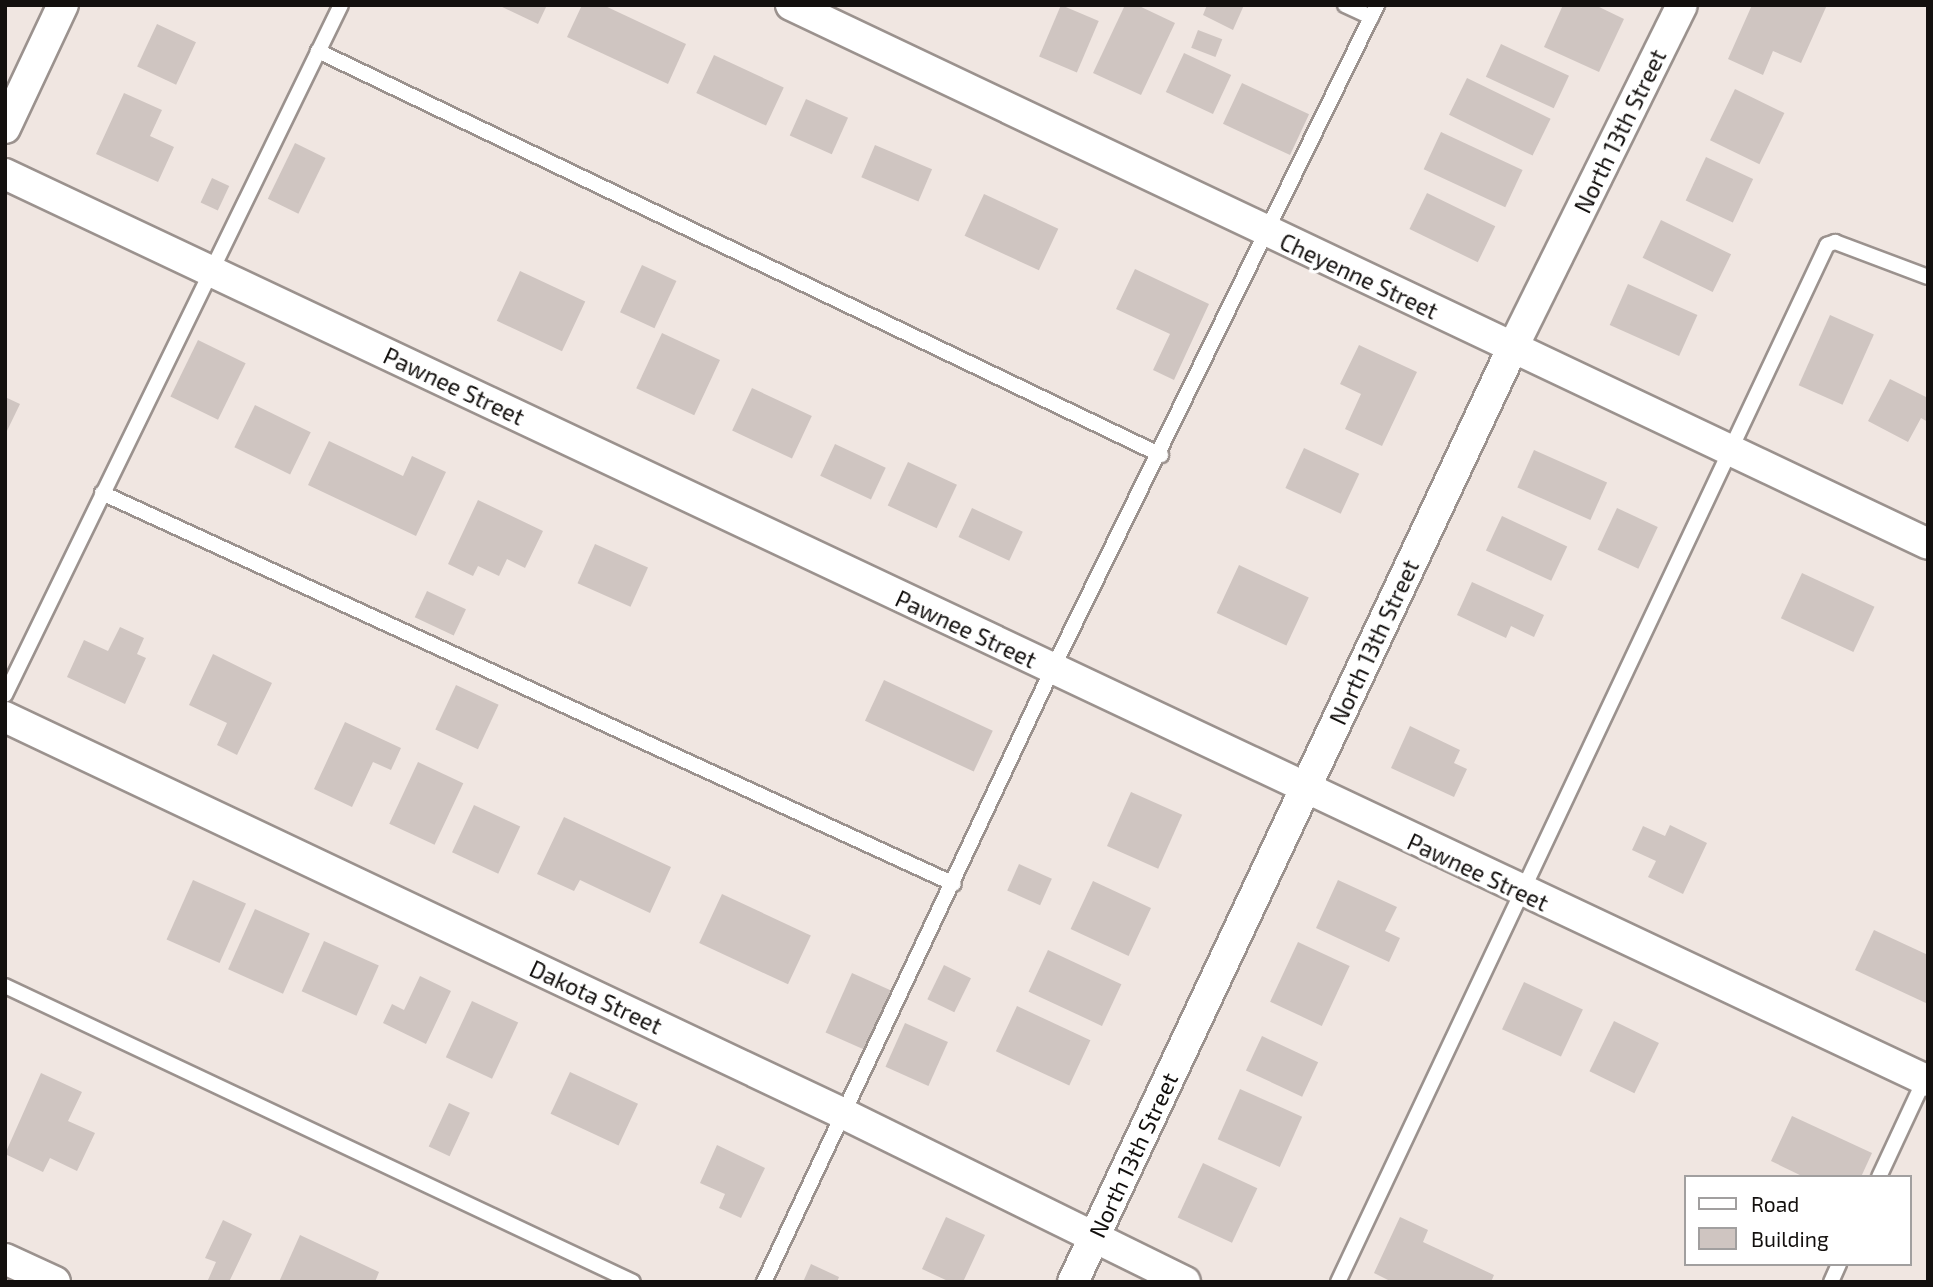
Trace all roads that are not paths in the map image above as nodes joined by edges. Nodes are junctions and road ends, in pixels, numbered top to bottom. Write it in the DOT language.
graph roads {
  1 [pos="63,5"];
  2 [pos="341,5"];
  3 [pos="792,5"];
  4 [pos="1345,5"];
  5 [pos="1682,5"];
  6 [pos="1374,11"];
  7 [pos="318,51"];
  8 [pos="5,128"];
  9 [pos="5,174"];
  10 [pos="1266,232"];
  11 [pos="209,269"];
  12 [pos="1928,277"];
  13 [pos="1513,347"];
  14 [pos="1729,450"];
  15 [pos="1161,455"];
  16 [pos="102,493"];
  17 [pos="1928,544"];
  18 [pos="1052,670"];
  19 [pos="5,695"];
  20 [pos="5,717"];
  21 [pos="1305,790"];
  22 [pos="954,884"];
  23 [pos="1520,892"];
  24 [pos="5,986"];
  25 [pos="1927,1078"];
  26 [pos="844,1114"];
  27 [pos="1880,1175"];
  28 [pos="1095,1237"];
  29 [pos="5,1259"];
  30 [pos="1838,1266"];
  31 [pos="55,1282"];
  32 [pos="633,1282"];
  33 [pos="764,1282"];
  34 [pos="1073,1282"];
  35 [pos="1185,1282"];
  36 [pos="1338,1282"];
  37 [pos="1831,1282"];
  1 -- 8 [label="street"];
  2 -- 7 [label="lane"];
  3 -- 10 [label="street, Cheyenne Street"];
  4 -- 6 [label="lane"];
  5 -- 13 [label="street, North 13th Street"];
  6 -- 10 [label="lane"];
  7 -- 11 [label="lane"];
  7 -- 15 [label="lane"];
  9 -- 11 [label="street, Pawnee Street"];
  10 -- 13 [label="street, Cheyenne Street"];
  10 -- 15 [label="lane"];
  11 -- 16 [label="lane"];
  11 -- 18 [label="street, Pawnee Street"];
  12 -- 14 [label="lane"];
  13 -- 14 [label="street, Cheyenne Street"];
  13 -- 21 [label="street, North 13th Street"];
  14 -- 17 [label="street, Cheyenne Street"];
  14 -- 23 [label="lane"];
  15 -- 18 [label="lane"];
  16 -- 19 [label="lane"];
  16 -- 22 [label="lane"];
  18 -- 21 [label="street, Pawnee Street"];
  18 -- 22 [label="lane"];
  20 -- 26 [label="street, Dakota Street"];
  21 -- 23 [label="street, Pawnee Street"];
  21 -- 28 [label="street, North 13th Street"];
  22 -- 26 [label="lane"];
  23 -- 25 [label="street, Pawnee Street"];
  23 -- 36 [label="lane"];
  24 -- 32 [label="lane"];
  25 -- 27 [label="lane"];
  26 -- 28 [label="street, Dakota Street"];
  26 -- 33 [label="lane"];
  28 -- 34 [label="street, North 13th Street"];
  28 -- 35 [label="street, Dakota Street"];
  29 -- 31 [label="street"];
  30 -- 37 [label="lane"];
}
